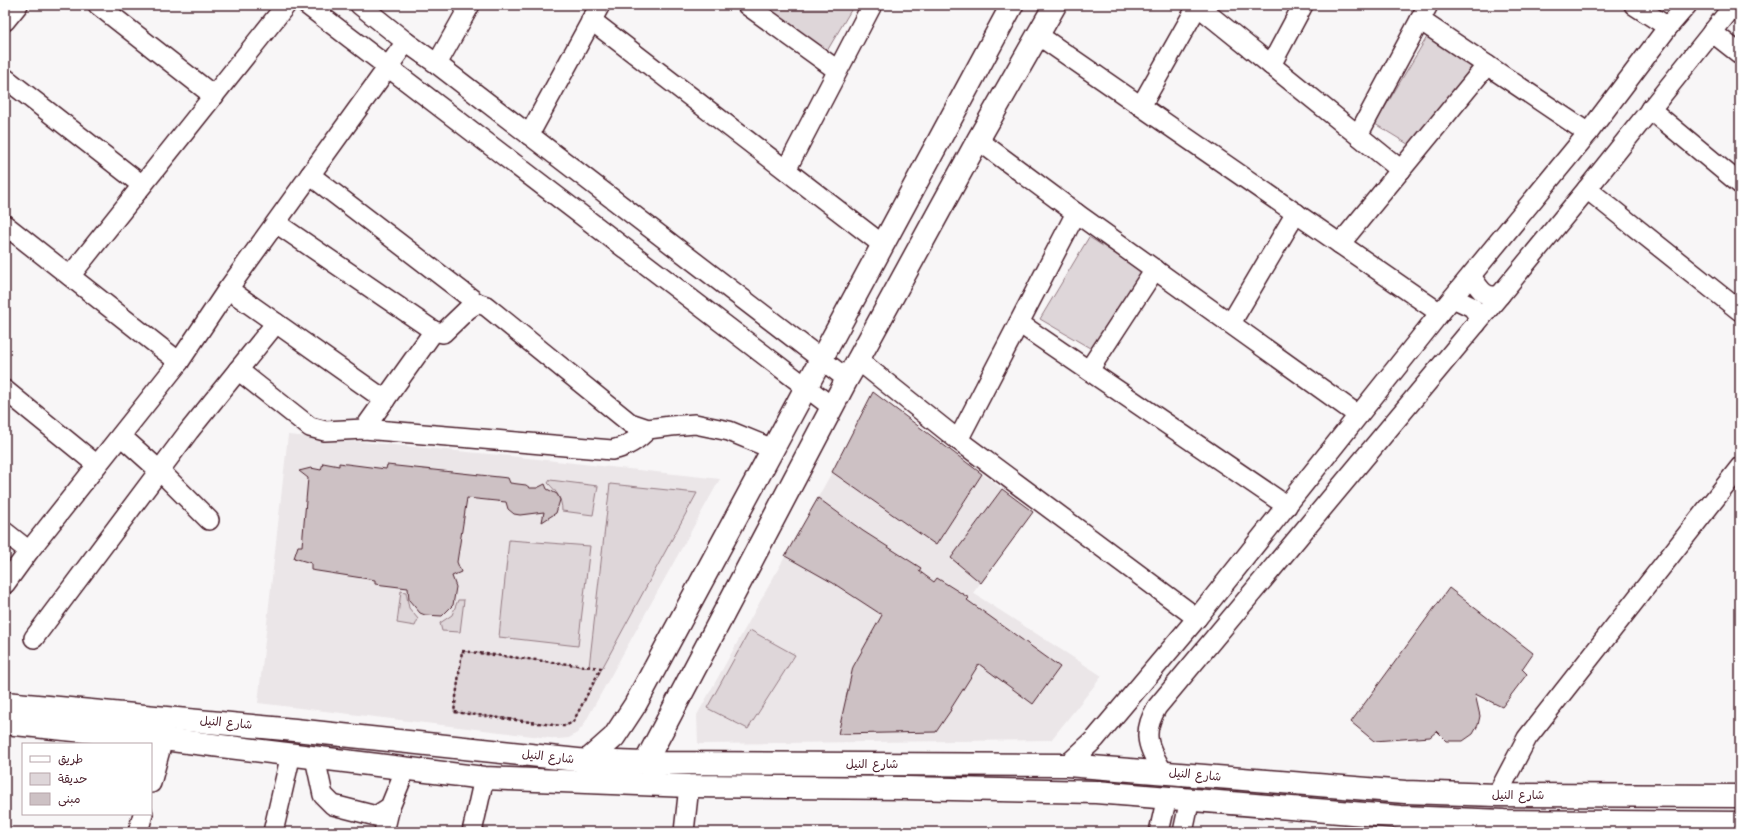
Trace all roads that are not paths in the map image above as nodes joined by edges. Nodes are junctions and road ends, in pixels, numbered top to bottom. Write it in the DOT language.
graph roads {
  1 [pos="18,5"];
  2 [pos="98,5"];
  3 [pos="286,5"];
  4 [pos="308,5"];
  5 [pos="360,5"];
  6 [pos="470,5"];
  7 [pos="747,5"];
  8 [pos="872,5"];
  9 [pos="1012,5"];
  10 [pos="1055,5"];
  11 [pos="1303,5"];
  12 [pos="1634,5"];
  13 [pos="1686,5"];
  14 [pos="1734,5"];
  15 [pos="1198,6"];
  16 [pos="596,12"];
  17 [pos="1424,12"];
  18 [pos="5,21"];
  19 [pos="1668,27"];
  20 [pos="1712,32"];
  21 [pos="1038,35"];
  22 [pos="406,42"];
  23 [pos="1740,54"];
  24 [pos="437,64"];
  25 [pos="1271,65"];
  26 [pos="1487,65"];
  27 [pos="388,67"];
  28 [pos="837,70"];
  29 [pos="5,78"];
  30 [pos="214,96"];
  31 [pos="1141,106"];
  32 [pos="1650,109"];
  33 [pos="1588,133"];
  34 [pos="529,135"];
  35 [pos="1358,135"];
  36 [pos="978,140"];
  37 [pos="786,170"];
  38 [pos="1401,170"];
  39 [pos="310,175"];
  40 [pos="1740,184"];
  41 [pos="142,185"];
  42 [pos="1588,189"];
  43 [pos="1076,213"];
  44 [pos="1296,213"];
  45 [pos="276,223"];
  46 [pos="5,225"];
  47 [pos="1340,244"];
  48 [pos="883,245"];
  49 [pos="1155,269"];
  50 [pos="70,276"];
  51 [pos="1471,276"];
  52 [pos="228,289"];
  53 [pos="1500,295"];
  54 [pos="1453,298"];
  55 [pos="477,303"];
  56 [pos="1740,311"];
  57 [pos="1440,313"];
  58 [pos="276,323"];
  59 [pos="1019,323"];
  60 [pos="1231,323"];
  61 [pos="1476,324"];
  62 [pos="434,331"];
  63 [pos="822,359"];
  64 [pos="858,360"];
  65 [pos="179,362"];
  66 [pos="238,370"];
  67 [pos="1089,370"];
  68 [pos="847,379"];
  69 [pos="806,388"];
  70 [pos="5,390"];
  71 [pos="385,400"];
  72 [pos="832,407"];
  73 [pos="1358,415"];
  74 [pos="364,429"];
  75 [pos="648,429"];
  76 [pos="121,436"];
  77 [pos="958,440"];
  78 [pos="773,449"];
  79 [pos="97,465"];
  80 [pos="1740,467"];
  81 [pos="160,472"];
  82 [pos="1287,506"];
  83 [pos="209,520"];
  84 [pos="5,532"];
  85 [pos="29,551"];
  86 [pos="5,584"];
  87 [pos="1197,618"];
  88 [pos="34,638"];
  89 [pos="5,703"];
  90 [pos="5,723"];
  91 [pos="295,730"];
  92 [pos="163,739"];
  93 [pos="291,754"];
  94 [pos="315,758"];
  95 [pos="587,761"];
  96 [pos="644,763"];
  97 [pos="1067,765"];
  98 [pos="406,768"];
  99 [pos="1163,772"];
  100 [pos="484,778"];
  101 [pos="152,779"];
  102 [pos="689,786"];
  103 [pos="1405,792"];
  104 [pos="1497,795"];
  105 [pos="1740,796"];
  106 [pos="1167,797"];
  107 [pos="1190,799"];
  108 [pos="390,807"];
  109 [pos="142,815"];
  110 [pos="1401,817"];
  111 [pos="1740,823"];
  112 [pos="1504,826"];
  113 [pos="1160,828"];
  114 [pos="1183,830"];
  115 [pos="138,832"];
  116 [pos="273,832"];
  117 [pos="384,832"];
  118 [pos="472,832"];
  119 [pos="684,832"];
  1 -- 18 [label="street"];
  2 -- 30 [label="street"];
  3 -- 30 [label="street"];
  4 -- 27 [label="street"];
  5 -- 22 [label="street"];
  6 -- 24 [label="street"];
  7 -- 28 [label="street"];
  8 -- 28 [label="street"];
  9 -- 48 [label="main road"];
  10 -- 21 [label="main road"];
  11 -- 25 [label="street"];
  12 -- 19 [label="street"];
  13 -- 19 [label="street"];
  14 -- 20 [label="street"];
  15 -- 25 [label="street"];
  15 -- 31 [label="street"];
  16 -- 34 [label="street"];
  16 -- 37 [label="street"];
  17 -- 26 [label="street"];
  17 -- 35 [label="street"];
  19 -- 33 [label="street"];
  20 -- 23 [label="street"];
  20 -- 32 [label="street"];
  21 -- 31 [label="street"];
  21 -- 36 [label="main road"];
  22 -- 24 [label="street"];
  22 -- 27 [label="street"];
  24 -- 34 [label="street"];
  25 -- 35 [label="street"];
  26 -- 33 [label="street"];
  26 -- 38 [label="street"];
  27 -- 39 [label="street"];
  27 -- 69 [label="street"];
  28 -- 37 [label="street"];
  29 -- 41 [label="street"];
  30 -- 41 [label="street"];
  31 -- 44 [label="street"];
  32 -- 40 [label="street"];
  32 -- 42 [label="street"];
  33 -- 51 [label="street"];
  34 -- 63 [label="street"];
  35 -- 38 [label="street"];
  36 -- 43 [label="street"];
  36 -- 64 [label="main road"];
  37 -- 48 [label="street"];
  38 -- 47 [label="street"];
  39 -- 45 [label="street"];
  39 -- 55 [label="street"];
  41 -- 50 [label="street"];
  42 -- 53 [label="street"];
  42 -- 56 [label="street"];
  43 -- 49 [label="street"];
  43 -- 59 [label="street"];
  44 -- 47 [label="street"];
  44 -- 60 [label="street"];
  45 -- 52 [label="street"];
  45 -- 62 [label="street"];
  46 -- 50 [label="street"];
  47 -- 57 [label="street"];
  48 -- 63 [label="main road"];
  49 -- 60 [label="street"];
  49 -- 67 [label="street"];
  50 -- 65 [label="street"];
  51 -- 53 [label="street"];
  51 -- 54 [label="street"];
  52 -- 58 [label="street"];
  52 -- 65 [label="street"];
  53 -- 61 [label="street"];
  54 -- 57 [label="street"];
  54 -- 61 [label="street"];
  55 -- 62 [label="street"];
  55 -- 75 [label="street"];
  57 -- 73 [label="street"];
  58 -- 66 [label="street"];
  58 -- 71 [label="street"];
  59 -- 67 [label="street"];
  59 -- 77 [label="street"];
  60 -- 73 [label="street"];
  61 -- 99 [label="street"];
  62 -- 71 [label="street"];
  63 -- 68 [label="street"];
  63 -- 69 [label="main road"];
  64 -- 68 [label="main road"];
  64 -- 77 [label="street"];
  65 -- 76 [label="street"];
  66 -- 74 [label="street"];
  66 -- 81 [label="street"];
  67 -- 82 [label="street"];
  68 -- 72 [label="main road"];
  69 -- 72 [label="street"];
  69 -- 78 [label="main road"];
  70 -- 79 [label="street"];
  71 -- 74 [label="street"];
  72 -- 96 [label="main road"];
  73 -- 82 [label="street"];
  74 -- 75 [label="street"];
  75 -- 78 [label="street"];
  76 -- 79 [label="street"];
  76 -- 81 [label="street"];
  77 -- 87 [label="street"];
  78 -- 95 [label="main road"];
  79 -- 85 [label="street"];
  80 -- 104 [label="street"];
  81 -- 83 [label="street"];
  81 -- 88 [label="street"];
  82 -- 87 [label="street"];
  84 -- 85 [label="street"];
  85 -- 86 [label="street"];
  87 -- 97 [label="street"];
  89 -- 91 [label="main road, شارع النيل"];
  90 -- 92 [label="main road"];
  91 -- 93 [label="main road"];
  91 -- 95 [label="main road, شارع النيل"];
  92 -- 93 [label="main road"];
  92 -- 101 [label="street"];
  93 -- 94 [label="main road"];
  93 -- 116 [label="street"];
  94 -- 98 [label="main road"];
  94 -- 108 [label="street"];
  95 -- 96 [label="main road, شارع النيل"];
  96 -- 97 [label="main road, شارع النيل"];
  97 -- 99 [label="main road, شارع النيل"];
  98 -- 100 [label="main road"];
  98 -- 108 [label="street"];
  99 -- 103 [label="main road, شارع النيل"];
  100 -- 102 [label="main road"];
  100 -- 118 [label="street"];
  102 -- 106 [label="main road"];
  102 -- 119 [label="street"];
  103 -- 104 [label="main road, شارع النيل"];
  103 -- 110 [label="main road"];
  104 -- 105 [label="main road, شارع النيل"];
  106 -- 107 [label="main road"];
  106 -- 113 [label="street"];
  107 -- 110 [label="main road"];
  107 -- 114 [label="street"];
  108 -- 117 [label="street"];
  109 -- 115 [label="street"];
  110 -- 112 [label="main road"];
  111 -- 112 [label="main road"];
  113 -- 114 [label="street"];
}
